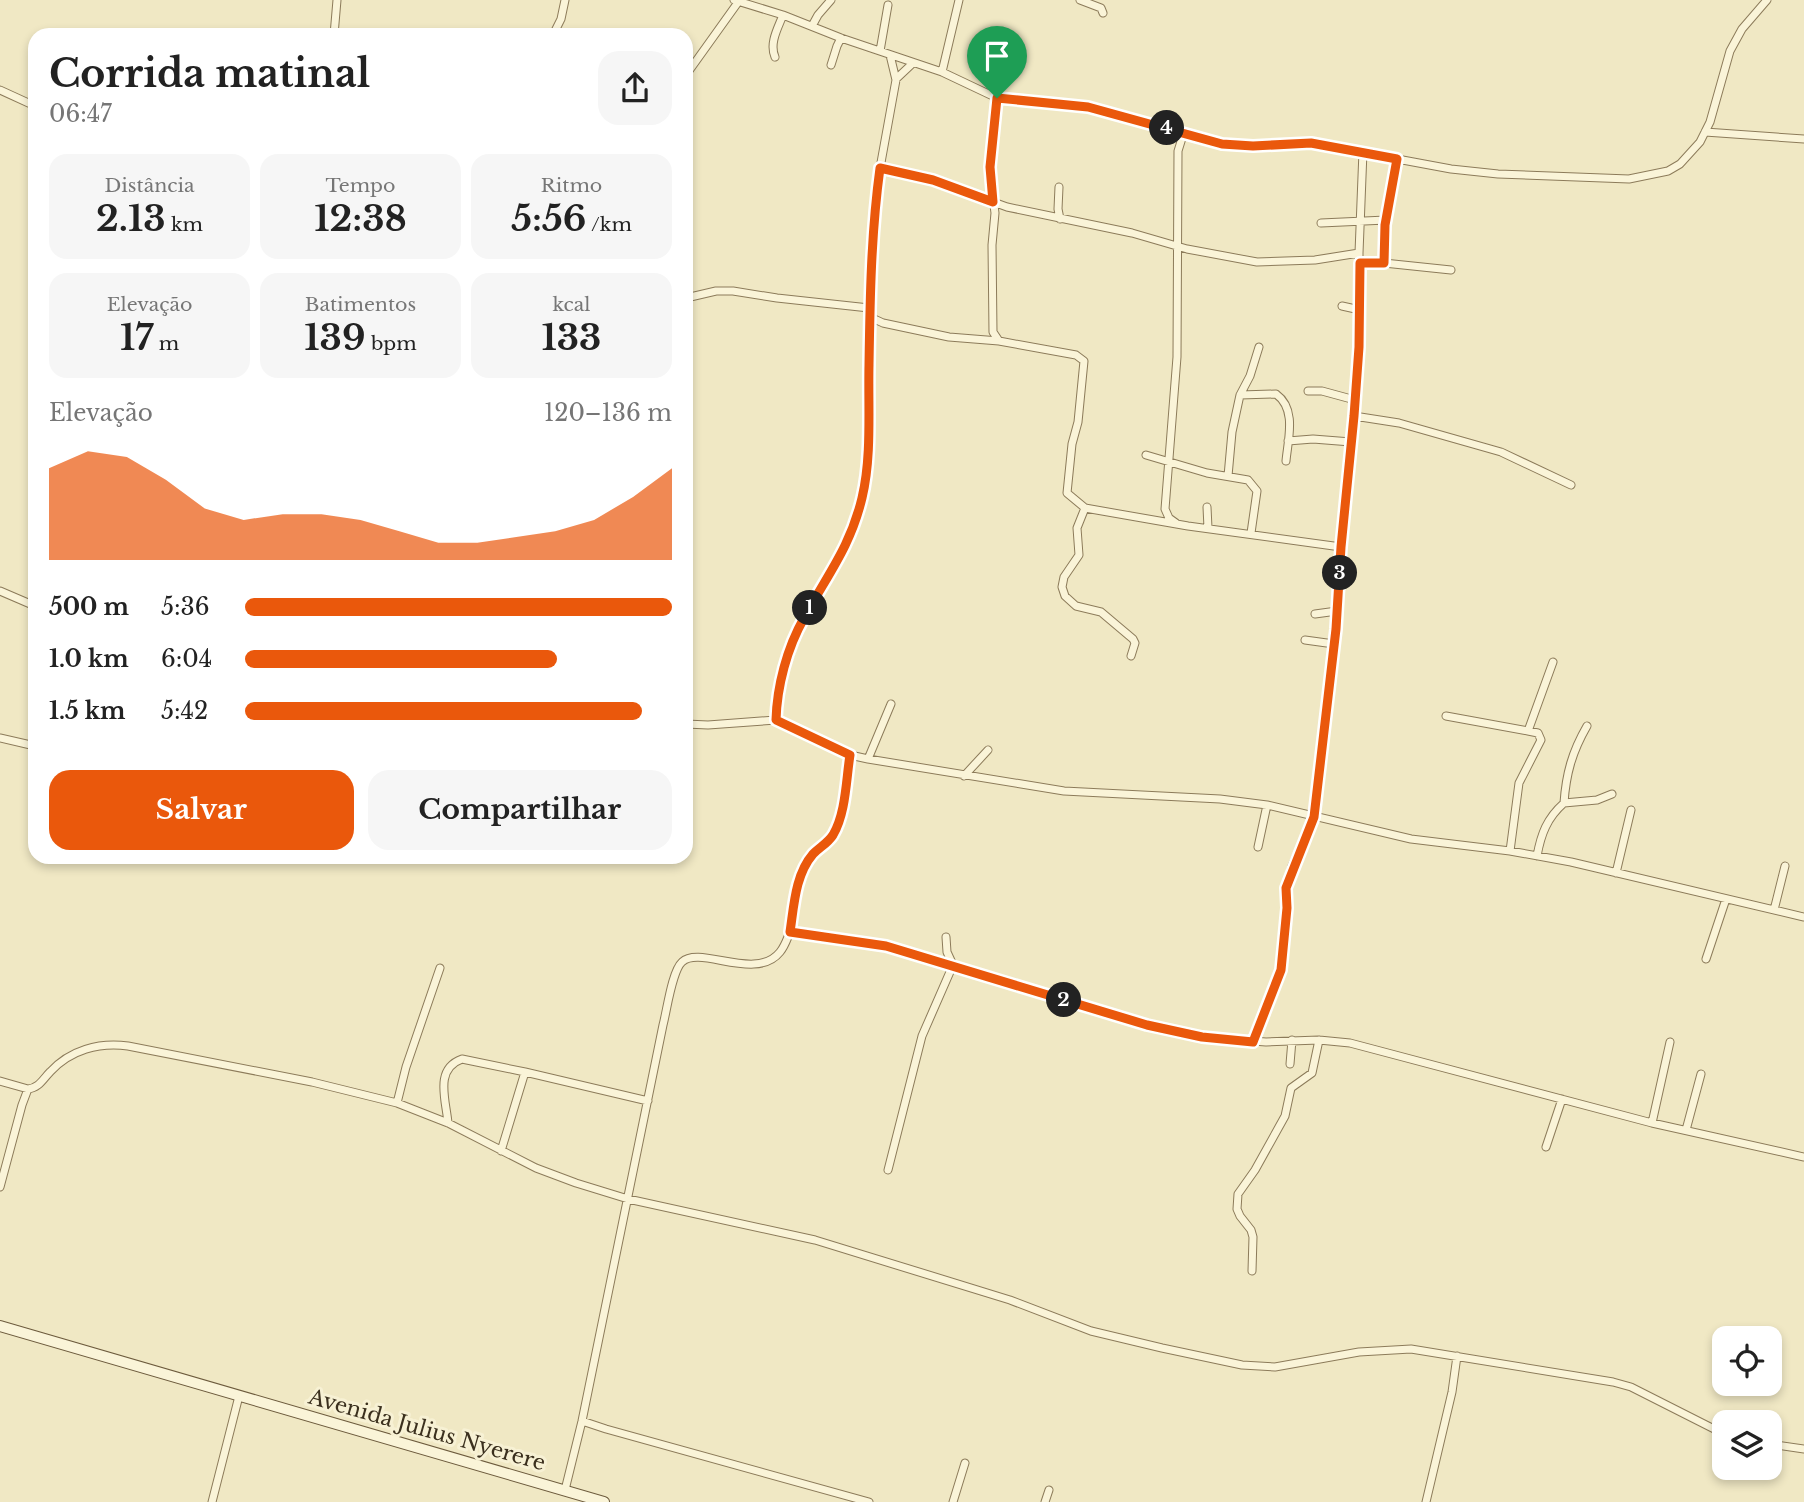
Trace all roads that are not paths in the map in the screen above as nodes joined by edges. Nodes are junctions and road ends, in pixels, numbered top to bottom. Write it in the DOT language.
graph roads {
  1 [pos="337,0"];
  2 [pos="565,0"];
  3 [pos="831,0"];
  4 [pos="959,0"];
  5 [pos="1080,0"];
  6 [pos="1768,0"];
  7 [pos="736,1"];
  8 [pos="888,5"];
  9 [pos="1103,13"];
  10 [pos="783,15"];
  11 [pos="812,26"];
  12 [pos="335,28"];
  13 [pos="556,28"];
  14 [pos="842,38"];
  15 [pos="880,51"];
  16 [pos="890,55"];
  17 [pos="775,57"];
  18 [pos="912,63"];
  19 [pos="693,65"];
  20 [pos="831,65"];
  21 [pos="942,72"];
  22 [pos="896,80"];
  23 [pos="0,90"];
  24 [pos="997,98"];
  25 [pos="28,103"];
  26 [pos="1705,132"];
  27 [pos="1183,135"];
  28 [pos="1804,139"];
  29 [pos="1363,151"];
  30 [pos="1397,159"];
  31 [pos="880,168"];
  32 [pos="1059,187"];
  33 [pos="993,202"];
  34 [pos="1060,219"];
  35 [pos="1360,220"];
  36 [pos="1386,220"];
  37 [pos="1321,223"];
  38 [pos="1177,245"];
  39 [pos="1187,249"];
  40 [pos="1359,253"];
  41 [pos="1176,260"];
  42 [pos="1360,263"];
  43 [pos="1384,263"];
  44 [pos="1451,270"];
  45 [pos="693,296"];
  46 [pos="1342,306"];
  47 [pos="869,308"];
  48 [pos="1360,310"];
  49 [pos="870,317"];
  50 [pos="999,341"];
  51 [pos="1259,347"];
  52 [pos="1308,391"];
  53 [pos="1240,395"];
  54 [pos="1354,400"];
  55 [pos="1354,416"];
  56 [pos="1288,441"];
  57 [pos="1351,442"];
  58 [pos="1146,455"];
  59 [pos="1286,461"];
  60 [pos="1170,462"];
  61 [pos="1228,476"];
  62 [pos="1571,485"];
  63 [pos="1207,507"];
  64 [pos="1085,508"];
  65 [pos="1165,509"];
  66 [pos="1152,519"];
  67 [pos="1175,523"];
  68 [pos="1208,528"];
  69 [pos="1251,533"];
  70 [pos="1341,547"];
  71 [pos="0,591"];
  72 [pos="28,603"];
  73 [pos="1337,611"];
  74 [pos="1315,614"];
  75 [pos="1305,640"];
  76 [pos="1334,644"];
  77 [pos="1131,656"];
  78 [pos="1553,662"];
  79 [pos="891,704"];
  80 [pos="1446,716"];
  81 [pos="776,720"];
  82 [pos="693,724"];
  83 [pos="1587,726"];
  84 [pos="1528,731"];
  85 [pos="0,738"];
  86 [pos="28,744"];
  87 [pos="988,750"];
  88 [pos="850,755"];
  89 [pos="869,759"];
  90 [pos="964,776"];
  91 [pos="1612,793"];
  92 [pos="1564,803"];
  93 [pos="1267,805"];
  94 [pos="1631,810"];
  95 [pos="1314,817"];
  96 [pos="1258,847"];
  97 [pos="1510,850"];
  98 [pos="1537,856"];
  99 [pos="1784,866"];
  100 [pos="1616,873"];
  101 [pos="1726,900"];
  102 [pos="1774,911"];
  103 [pos="1804,917"];
  104 [pos="790,932"];
  105 [pos="947,937"];
  106 [pos="1706,959"];
  107 [pos="953,965"];
  108 [pos="440,968"];
  109 [pos="1292,1040"];
  110 [pos="1319,1040"];
  111 [pos="1253,1042"];
  112 [pos="1670,1042"];
  113 [pos="1290,1063"];
  114 [pos="525,1072"];
  115 [pos="1701,1074"];
  116 [pos="0,1081"];
  117 [pos="28,1089"];
  118 [pos="1562,1099"];
  119 [pos="648,1101"];
  120 [pos="397,1103"];
  121 [pos="449,1123"];
  122 [pos="1652,1123"];
  123 [pos="1686,1130"];
  124 [pos="1545,1147"];
  125 [pos="501,1151"];
  126 [pos="1804,1157"];
  127 [pos="888,1170"];
  128 [pos="0,1187"];
  129 [pos="628,1199"];
  130 [pos="1252,1271"];
  131 [pos="0,1326"];
  132 [pos="1457,1356"];
  133 [pos="239,1396"];
  134 [pos="582,1421"];
  135 [pos="1712,1428"];
  136 [pos="1782,1446"];
  137 [pos="1804,1449"];
  138 [pos="965,1463"];
  139 [pos="565,1490"];
  140 [pos="1049,1490"];
  141 [pos="212,1502"];
  142 [pos="604,1502"];
  143 [pos="869,1502"];
  144 [pos="953,1502"];
  145 [pos="1045,1502"];
  146 [pos="1426,1502"];
  1 -- 12 [label="street"];
  2 -- 13 [label="street"];
  3 -- 11 [label="street"];
  4 -- 21 [label="street"];
  5 -- 9 [label="street"];
  6 -- 26 [label="street"];
  7 -- 10 [label="street"];
  7 -- 19 [label="street"];
  8 -- 15 [label="street"];
  10 -- 11 [label="street"];
  10 -- 17 [label="street"];
  11 -- 14 [label="street"];
  14 -- 15 [label="street"];
  14 -- 20 [label="street"];
  15 -- 16 [label="street"];
  16 -- 18 [label="street"];
  16 -- 22 [label="street"];
  18 -- 21 [label="street"];
  18 -- 22 [label="street"];
  21 -- 24 [label="street"];
  22 -- 31 [label="street"];
  23 -- 25 [label="street"];
  24 -- 27 [label="street"];
  24 -- 33 [label="street"];
  26 -- 28 [label="street"];
  26 -- 30 [label="street"];
  27 -- 29 [label="street"];
  27 -- 38 [label="street"];
  29 -- 30 [label="street"];
  29 -- 35 [label="street"];
  30 -- 36 [label="street"];
  31 -- 33 [label="street"];
  31 -- 47 [label="street"];
  32 -- 34 [label="street"];
  33 -- 34 [label="street"];
  33 -- 50 [label="street"];
  34 -- 38 [label="street"];
  35 -- 36 [label="street"];
  35 -- 37 [label="street"];
  35 -- 40 [label="street"];
  36 -- 43 [label="street"];
  38 -- 39 [label="street"];
  38 -- 41 [label="street"];
  39 -- 40 [label="street"];
  39 -- 41 [label="street"];
  40 -- 42 [label="street"];
  41 -- 60 [label="street"];
  42 -- 43 [label="street"];
  42 -- 48 [label="street"];
  43 -- 44 [label="street"];
  45 -- 47 [label="street"];
  46 -- 48 [label="street"];
  47 -- 49 [label="street"];
  48 -- 54 [label="street"];
  49 -- 50 [label="street"];
  49 -- 81 [label="street"];
  50 -- 64 [label="street"];
  51 -- 53 [label="street"];
  52 -- 54 [label="street"];
  53 -- 56 [label="street"];
  53 -- 61 [label="street"];
  54 -- 55 [label="street"];
  55 -- 57 [label="street"];
  55 -- 62 [label="street"];
  56 -- 57 [label="street"];
  56 -- 59 [label="street"];
  57 -- 70 [label="street"];
  58 -- 60 [label="street"];
  60 -- 61 [label="street"];
  60 -- 65 [label="street"];
  61 -- 69 [label="street"];
  63 -- 68 [label="street"];
  64 -- 66 [label="street"];
  64 -- 77 [label="street"];
  65 -- 66 [label="street"];
  65 -- 67 [label="street"];
  66 -- 67 [label="street"];
  67 -- 68 [label="street"];
  68 -- 69 [label="street"];
  69 -- 70 [label="street"];
  70 -- 73 [label="street"];
  71 -- 72 [label="street"];
  73 -- 74 [label="street"];
  73 -- 76 [label="street"];
  75 -- 76 [label="street"];
  76 -- 95 [label="street"];
  78 -- 84 [label="street"];
  79 -- 89 [label="street"];
  80 -- 84 [label="street"];
  81 -- 82 [label="street"];
  81 -- 88 [label="street"];
  83 -- 92 [label="street"];
  84 -- 97 [label="street"];
  85 -- 86 [label="street"];
  87 -- 90 [label="street"];
  88 -- 89 [label="street"];
  88 -- 104 [label="street"];
  89 -- 90 [label="street"];
  90 -- 93 [label="street"];
  91 -- 92 [label="street"];
  92 -- 98 [label="street"];
  93 -- 95 [label="street"];
  93 -- 96 [label="street"];
  94 -- 100 [label="street"];
  95 -- 97 [label="street"];
  95 -- 111 [label="street"];
  97 -- 98 [label="street"];
  98 -- 100 [label="street"];
  99 -- 102 [label="street"];
  100 -- 101 [label="street"];
  101 -- 102 [label="street"];
  101 -- 106 [label="street"];
  102 -- 103 [label="street"];
  104 -- 107 [label="street"];
  104 -- 119 [label="street"];
  105 -- 107 [label="street"];
  107 -- 111 [label="street"];
  107 -- 127 [label="street"];
  108 -- 120 [label="street"];
  109 -- 110 [label="street"];
  109 -- 111 [label="street"];
  109 -- 113 [label="street"];
  110 -- 118 [label="street"];
  110 -- 130 [label="street"];
  112 -- 122 [label="street"];
  114 -- 119 [label="street"];
  114 -- 121 [label="street"];
  114 -- 125 [label="street"];
  115 -- 123 [label="street"];
  116 -- 117 [label="street"];
  117 -- 120 [label="street"];
  117 -- 128 [label="street"];
  118 -- 122 [label="street"];
  118 -- 124 [label="street"];
  119 -- 129 [label="street"];
  120 -- 121 [label="street"];
  121 -- 125 [label="street"];
  122 -- 123 [label="street"];
  123 -- 126 [label="street"];
  125 -- 129 [label="street"];
  129 -- 132 [label="street"];
  129 -- 134 [label="street"];
  131 -- 133 [label="street, Avenida Julius Nyerere"];
  132 -- 135 [label="street"];
  132 -- 146 [label="street"];
  133 -- 139 [label="street, Avenida Julius Nyerere"];
  133 -- 141 [label="street"];
  134 -- 139 [label="street"];
  134 -- 143 [label="street"];
  136 -- 137 [label="street"];
  138 -- 144 [label="street"];
  139 -- 142 [label="street, Avenida Julius Nyerere"];
  140 -- 145 [label="street"];
}
